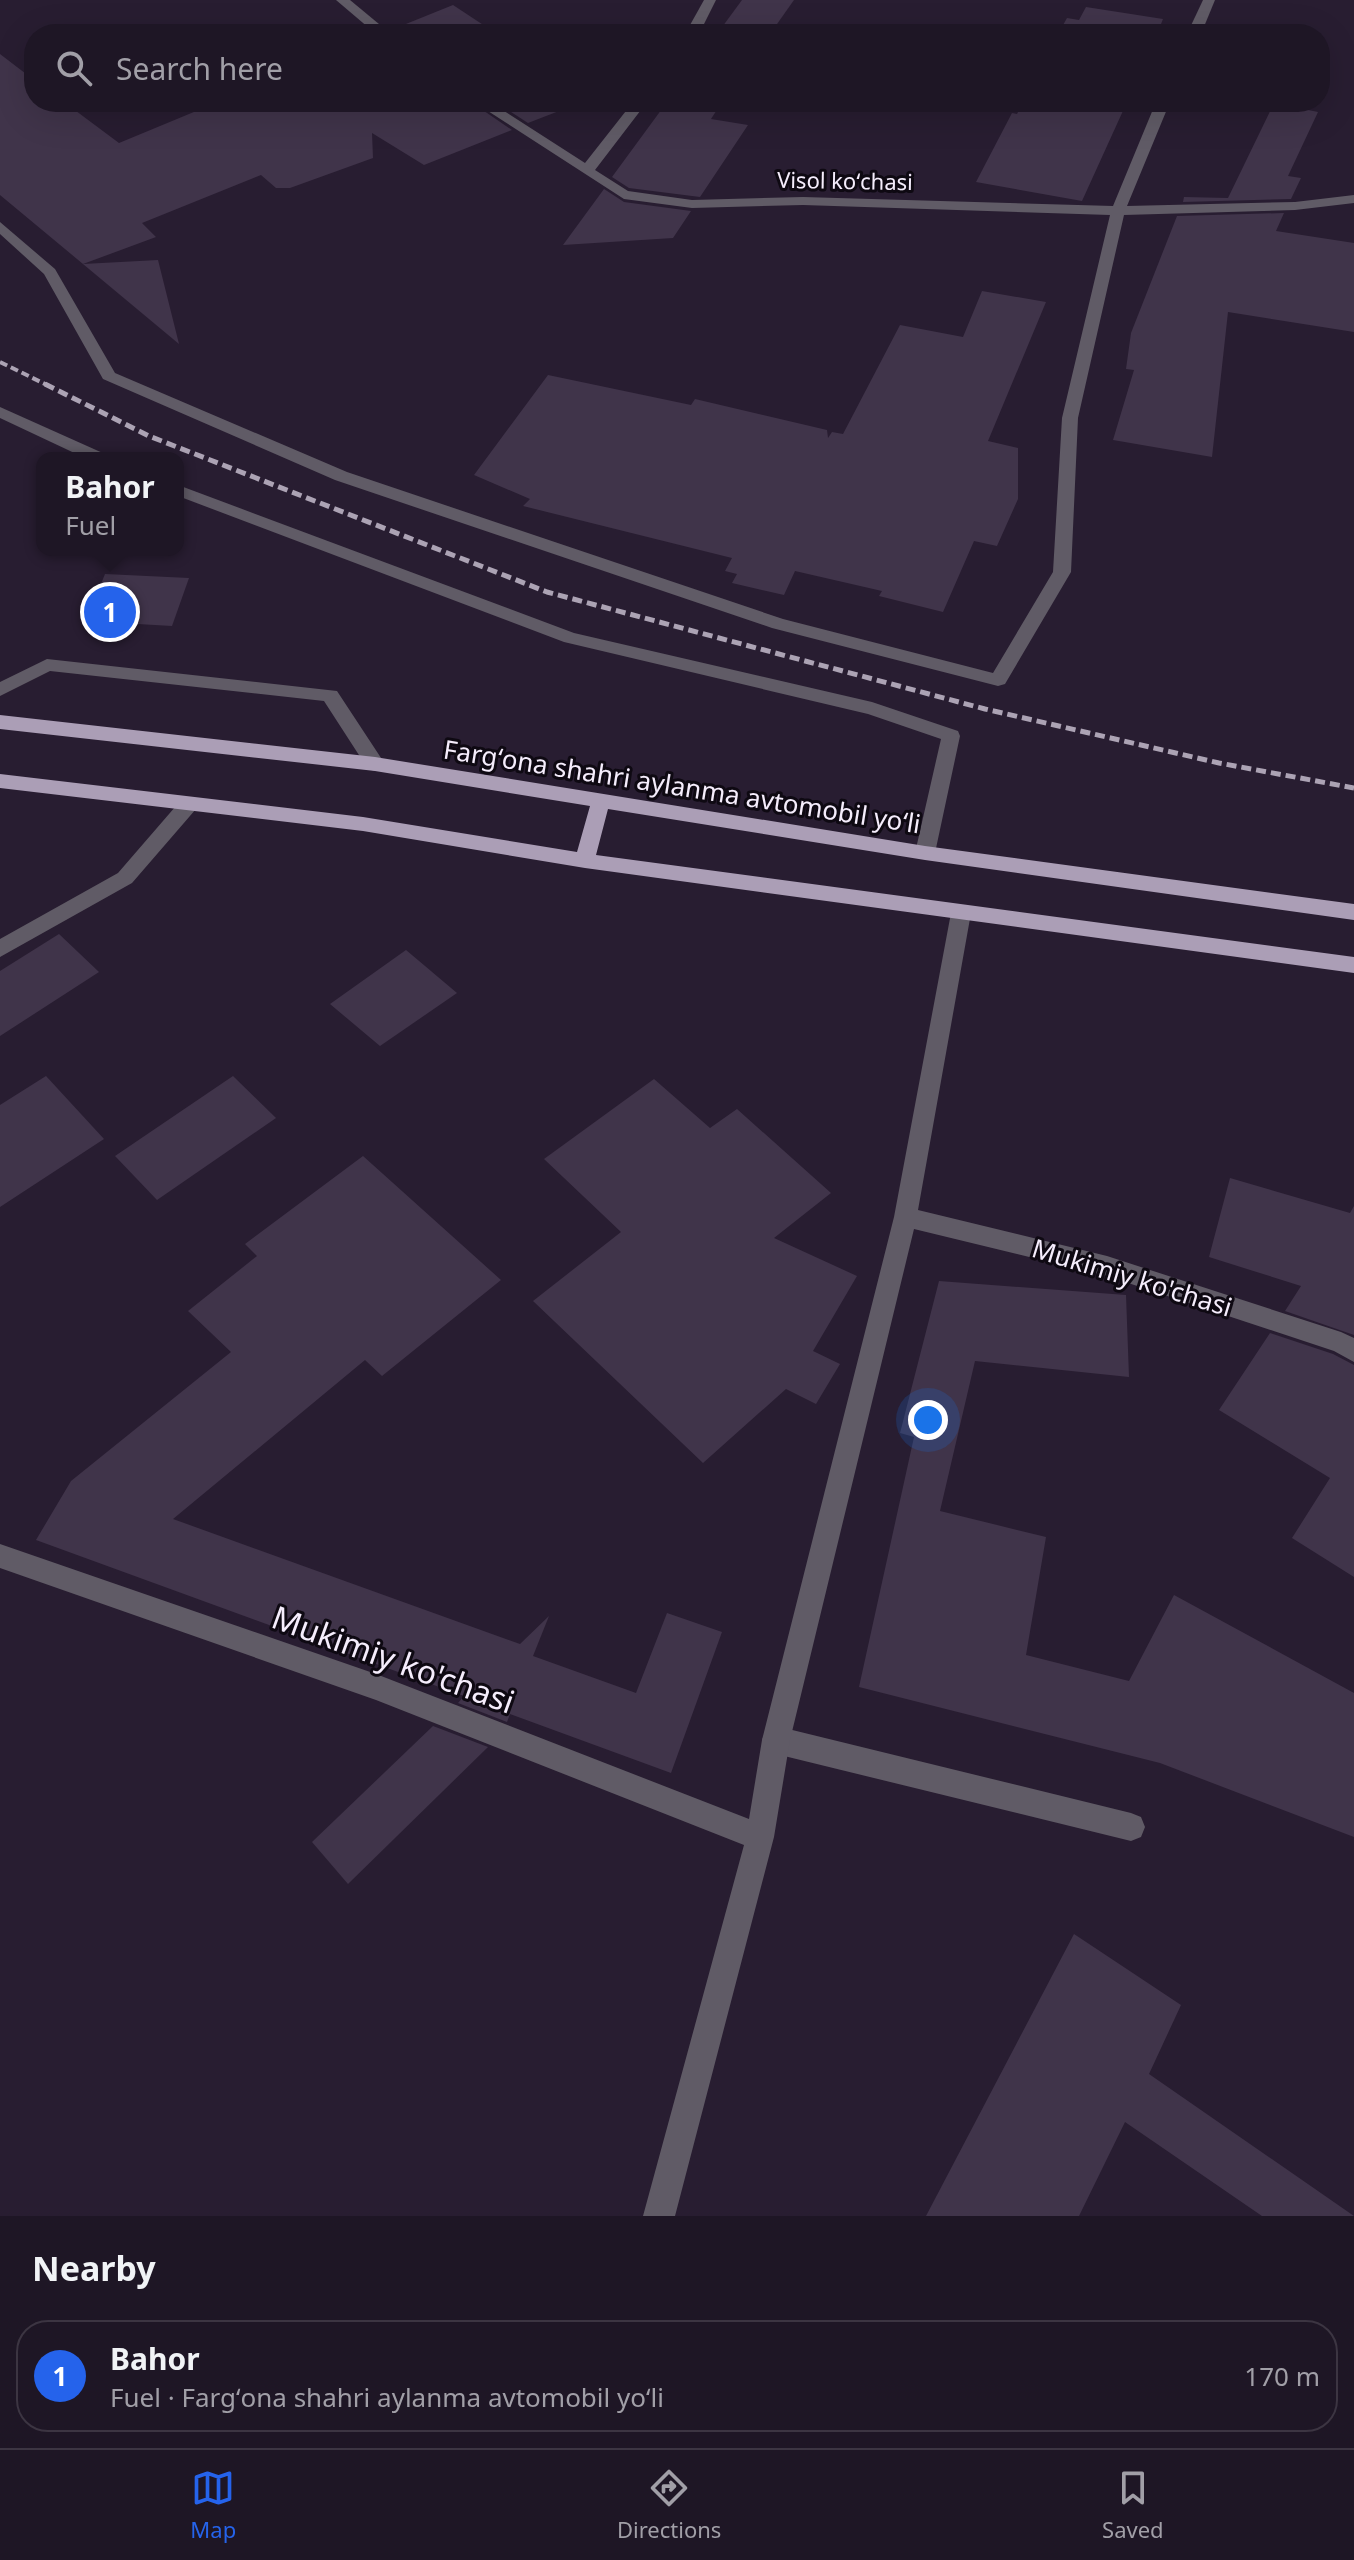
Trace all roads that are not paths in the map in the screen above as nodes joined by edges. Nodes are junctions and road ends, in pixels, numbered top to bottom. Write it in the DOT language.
graph roads {
  1 [pos="342,0"];
  2 [pos="710,0"];
  3 [pos="1209,0"];
  4 [pos="372,24"];
  5 [pos="697,24"];
  6 [pos="1198,24"];
  7 [pos="497,112"];
  8 [pos="632,112"];
  9 [pos="1159,112"];
  10 [pos="587,170"];
  11 [pos="1354,199"];
  12 [pos="1118,211"];
  13 [pos="0,226"];
  14 [pos="0,412"];
  15 [pos="86,452"];
  16 [pos="184,492"];
  17 [pos="0,690"];
  18 [pos="0,722"];
  19 [pos="375,764"];
  20 [pos="0,781"];
  21 [pos="601,799"];
  22 [pos="189,804"];
  23 [pos="925,853"];
  24 [pos="585,861"];
  25 [pos="1354,912"];
  26 [pos="961,913"];
  27 [pos="0,949"];
  28 [pos="1354,965"];
  29 [pos="905,1217"];
  30 [pos="1354,1351"];
  31 [pos="0,1556"];
  32 [pos="776,1740"];
  33 [pos="1131,1827"];
  34 [pos="760,1837"];
  35 [pos="660,2216"];
  1 -- 4 [label="street"];
  2 -- 5 [label="street"];
  3 -- 6 [label="street"];
  7 -- 10 [label="street, Visol koʻchasi"];
  8 -- 10 [label="street"];
  9 -- 12 [label="street"];
  10 -- 12 [label="street, Visol koʻchasi"];
  11 -- 12 [label="street, Visol koʻchasi"];
  12 -- 13 [label="street"];
  14 -- 15 [label="street"];
  16 -- 23 [label="street"];
  17 -- 19 [label="street"];
  18 -- 19 [label="highway, Fargʻona shahri aylanma avtomobil yoʻli"];
  19 -- 21 [label="highway, Fargʻona shahri aylanma avtomobil yoʻli"];
  20 -- 22 [label="highway"];
  21 -- 23 [label="highway, Fargʻona shahri aylanma avtomobil yoʻli"];
  21 -- 24 [label="highway"];
  22 -- 24 [label="highway"];
  22 -- 27 [label="street"];
  23 -- 25 [label="highway, Fargʻona shahri aylanma avtomobil yoʻli"];
  24 -- 26 [label="highway"];
  26 -- 28 [label="highway"];
  26 -- 29 [label="street"];
  29 -- 30 [label="street, Mukimiy ko'chasi"];
  29 -- 32 [label="street"];
  31 -- 34 [label="street, Mukimiy ko'chasi"];
  32 -- 33 [label="street"];
  32 -- 34 [label="street"];
  34 -- 35 [label="street"];
}
